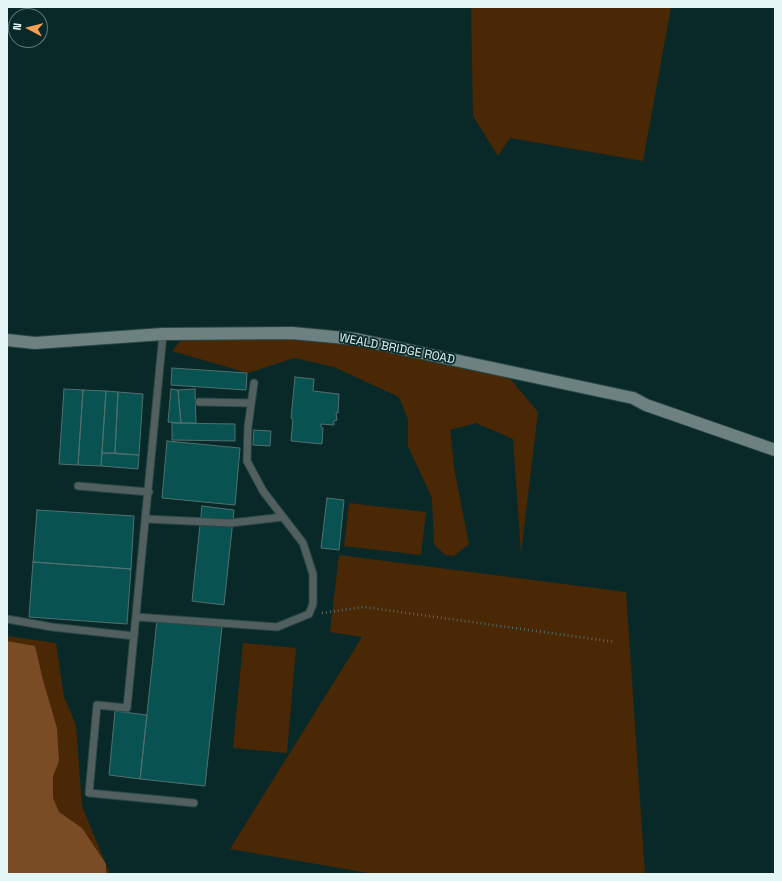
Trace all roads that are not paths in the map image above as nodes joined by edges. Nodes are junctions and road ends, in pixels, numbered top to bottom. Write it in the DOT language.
graph roads {
  1 [pos="163,334"];
  2 [pos="7,340"];
  3 [pos="254,383"];
  4 [pos="199,402"];
  5 [pos="251,403"];
  6 [pos="775,450"];
  7 [pos="78,486"];
  8 [pos="149,492"];
  9 [pos="283,517"];
  10 [pos="146,519"];
  11 [pos="136,617"];
  12 [pos="7,619"];
  13 [pos="134,636"];
  14 [pos="194,803"];
  1 -- 2 [label="street, WEALD BRIDGE ROAD"];
  1 -- 6 [label="street, WEALD BRIDGE ROAD"];
  1 -- 8 [label="lane"];
  3 -- 5 [label="lane"];
  4 -- 5 [label="lane"];
  5 -- 9 [label="lane"];
  7 -- 8 [label="lane"];
  8 -- 10 [label="lane"];
  9 -- 10 [label="lane"];
  9 -- 11 [label="lane"];
  10 -- 11 [label="lane"];
  11 -- 13 [label="lane"];
  12 -- 13 [label="lane"];
  13 -- 14 [label="lane"];
}
